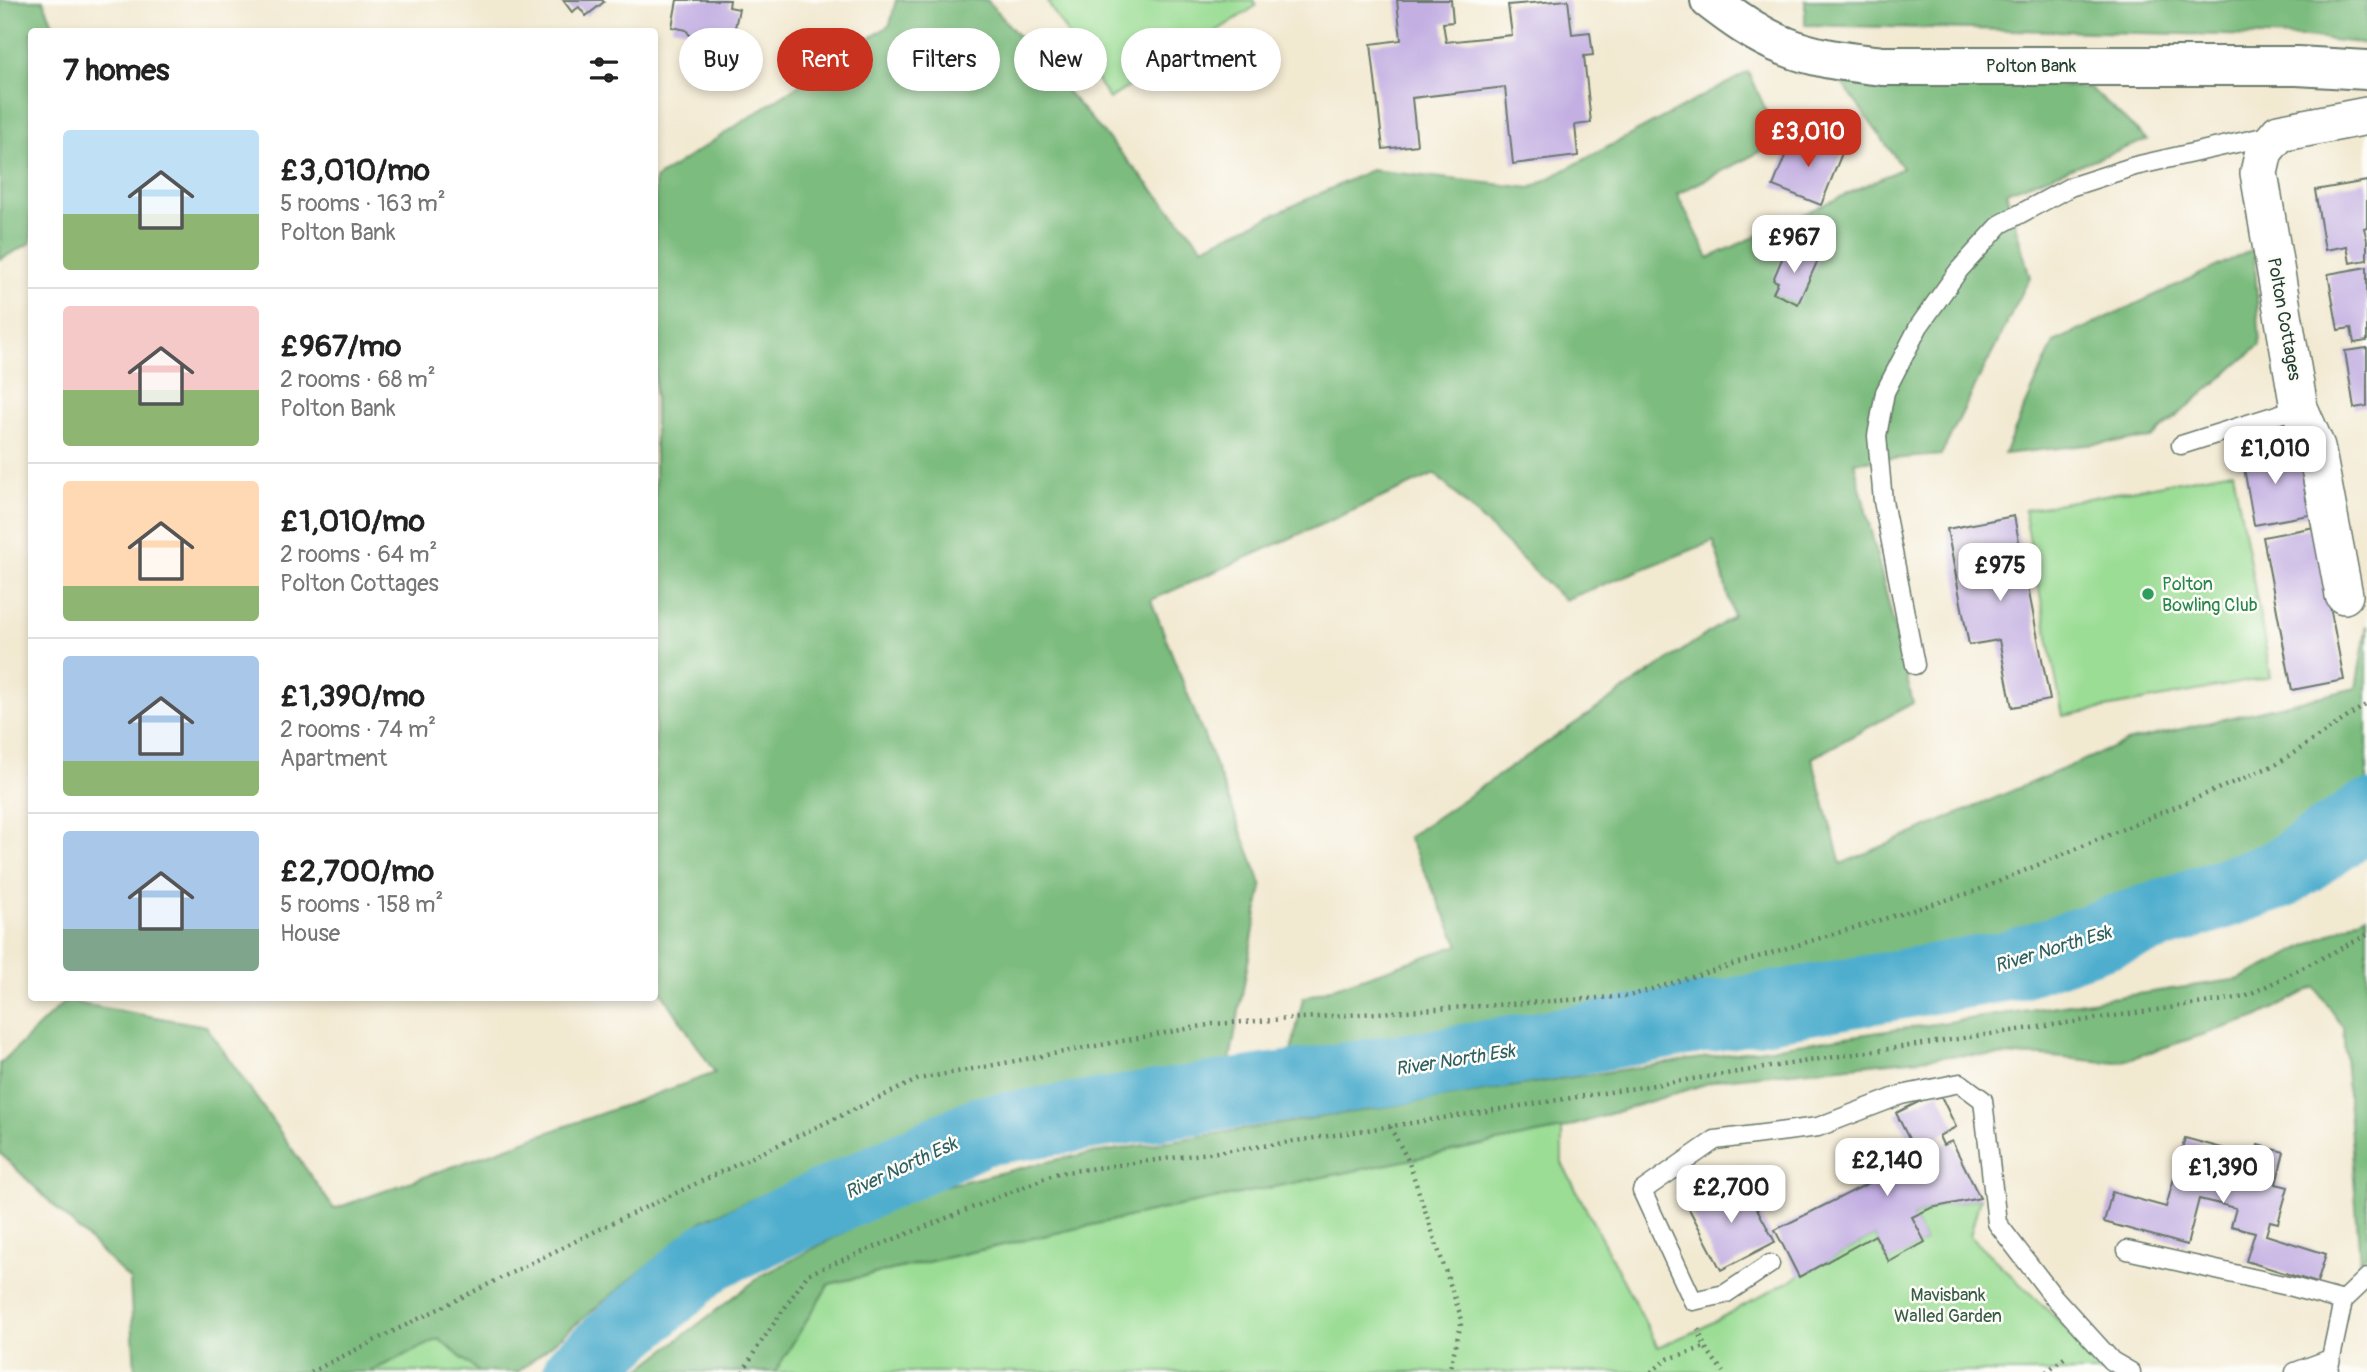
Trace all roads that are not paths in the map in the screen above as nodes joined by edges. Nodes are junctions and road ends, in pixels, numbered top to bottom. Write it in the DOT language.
graph roads {
  1 [pos="1710,0"];
  2 [pos="2367,71"];
  3 [pos="2367,116"];
  4 [pos="2278,133"];
  5 [pos="2299,408"];
  6 [pos="2180,445"];
  7 [pos="2344,595"];
  8 [pos="1914,665"];
  9 [pos="2127,1250"];
  10 [pos="1770,1264"];
  11 [pos="2367,1278"];
  12 [pos="2343,1301"];
  13 [pos="2329,1366"];
  14 [pos="2131,1372"];
  15 [pos="2295,1372"];
  1 -- 2 [label="street, Polton Bank"];
  3 -- 4 [label="street"];
  4 -- 5 [label="street, Polton Cottages"];
  4 -- 8 [label="lane"];
  5 -- 6 [label="lane"];
  5 -- 7 [label="street, Polton Cottages"];
  9 -- 12 [label="lane"];
  10 -- 14 [label="lane"];
  11 -- 12 [label="lane"];
  12 -- 13 [label="lane"];
  13 -- 15 [label="lane"];
}
